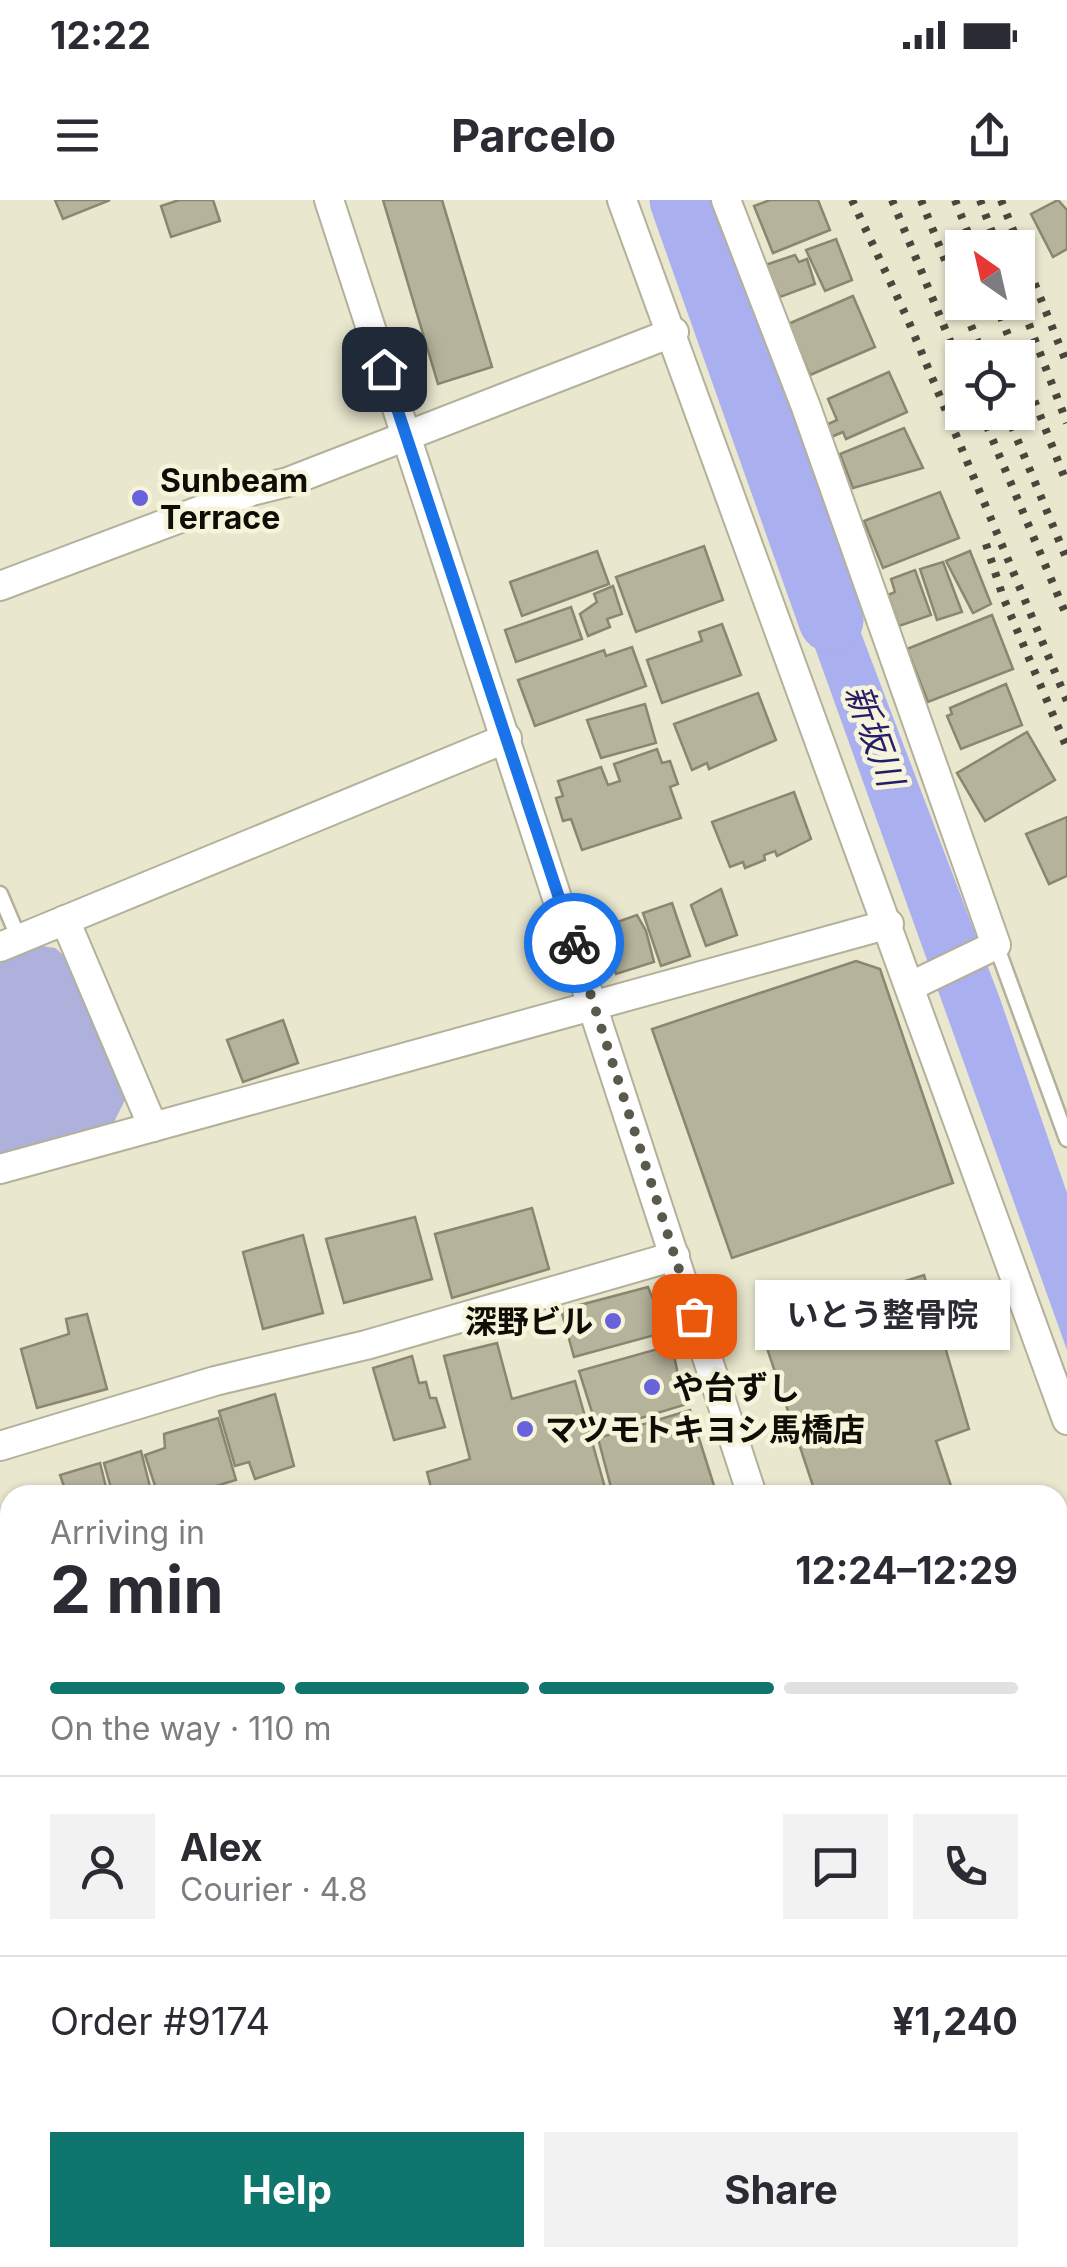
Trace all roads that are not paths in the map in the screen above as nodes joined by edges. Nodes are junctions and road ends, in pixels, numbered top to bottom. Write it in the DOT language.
graph roads {
  1 [pos="329,200"];
  2 [pos="622,200"];
  3 [pos="726,200"];
  4 [pos="674,332"];
  5 [pos="406,436"];
  6 [pos="0,586"];
  7 [pos="507,738"];
  8 [pos="0,894"];
  9 [pos="65,920"];
  10 [pos="888,924"];
  11 [pos="9,943"];
  12 [pos="996,945"];
  13 [pos="911,986"];
  14 [pos="593,1008"];
  15 [pos="153,1127"];
  16 [pos="1067,1139"];
  17 [pos="0,1169"];
  18 [pos="675,1256"];
  19 [pos="1067,1420"];
  20 [pos="0,1446"];
  21 [pos="749,1485"];
  1 -- 5 [label="street"];
  2 -- 4 [label="street"];
  3 -- 12 [label="street"];
  4 -- 5 [label="street"];
  4 -- 10 [label="street"];
  5 -- 6 [label="street"];
  5 -- 7 [label="street"];
  7 -- 9 [label="street"];
  7 -- 14 [label="street"];
  8 -- 11 [label="lane"];
  9 -- 11 [label="street"];
  9 -- 15 [label="street"];
  10 -- 13 [label="street"];
  10 -- 14 [label="street"];
  12 -- 13 [label="street"];
  12 -- 16 [label="lane"];
  13 -- 19 [label="street"];
  14 -- 15 [label="street"];
  14 -- 18 [label="street"];
  15 -- 17 [label="street"];
  18 -- 20 [label="street"];
  18 -- 21 [label="street"];
}
